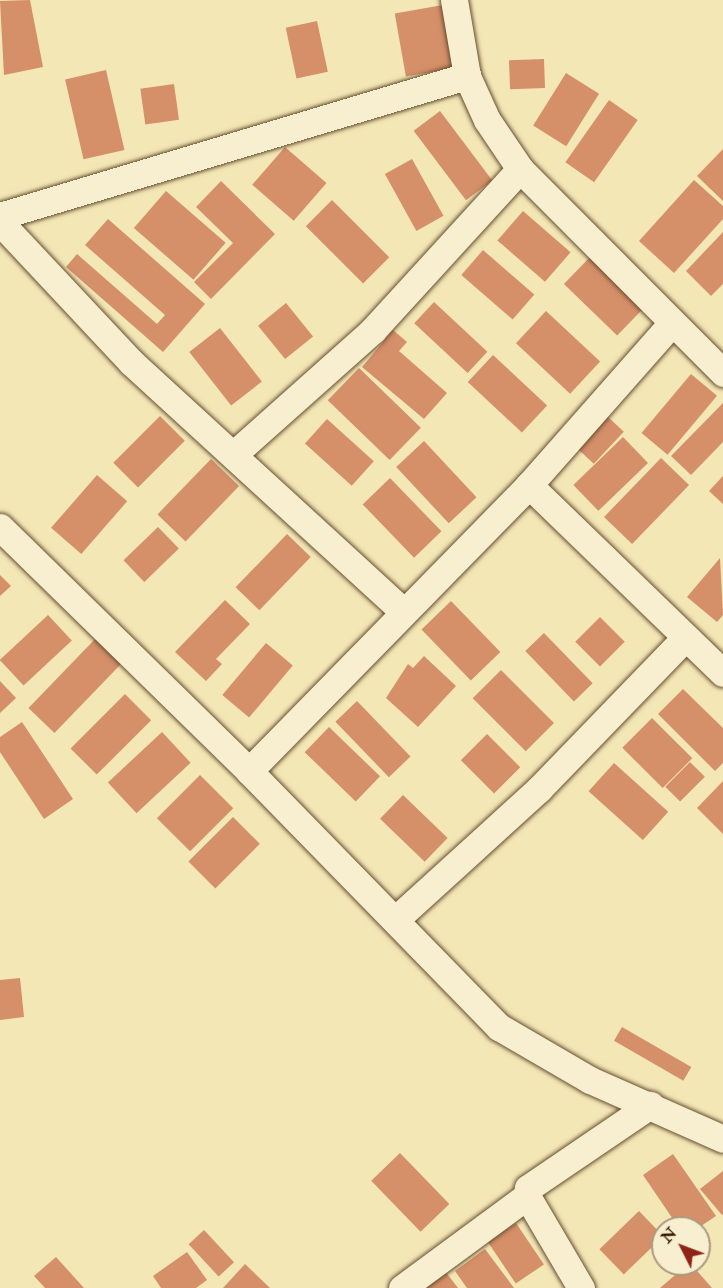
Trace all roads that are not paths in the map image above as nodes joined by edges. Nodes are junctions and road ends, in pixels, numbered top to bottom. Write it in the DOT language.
graph roads {
  1 [pos="454,0"];
  2 [pos="467,76"];
  3 [pos="520,169"];
  4 [pos="0,216"];
  5 [pos="0,222"];
  6 [pos="671,324"];
  7 [pos="723,373"];
  8 [pos="234,454"];
  9 [pos="529,485"];
  10 [pos="0,527"];
  11 [pos="403,611"];
  12 [pos="686,637"];
  13 [pos="723,673"];
  14 [pos="249,771"];
  15 [pos="395,920"];
  16 [pos="650,1105"];
  17 [pos="723,1140"];
  18 [pos="527,1196"];
  19 [pos="402,1288"];
  20 [pos="581,1288"];
  1 -- 2 [label="street"];
  2 -- 3 [label="street"];
  2 -- 4 [label="street"];
  3 -- 6 [label="street"];
  3 -- 8 [label="street"];
  5 -- 8 [label="street"];
  6 -- 7 [label="street"];
  6 -- 9 [label="street"];
  8 -- 11 [label="street"];
  9 -- 11 [label="street"];
  9 -- 12 [label="street"];
  10 -- 14 [label="street"];
  11 -- 14 [label="street"];
  12 -- 13 [label="street"];
  12 -- 15 [label="street"];
  14 -- 15 [label="street"];
  15 -- 16 [label="street"];
  16 -- 17 [label="street"];
  16 -- 18 [label="street"];
  18 -- 19 [label="street"];
  18 -- 20 [label="street"];
}
